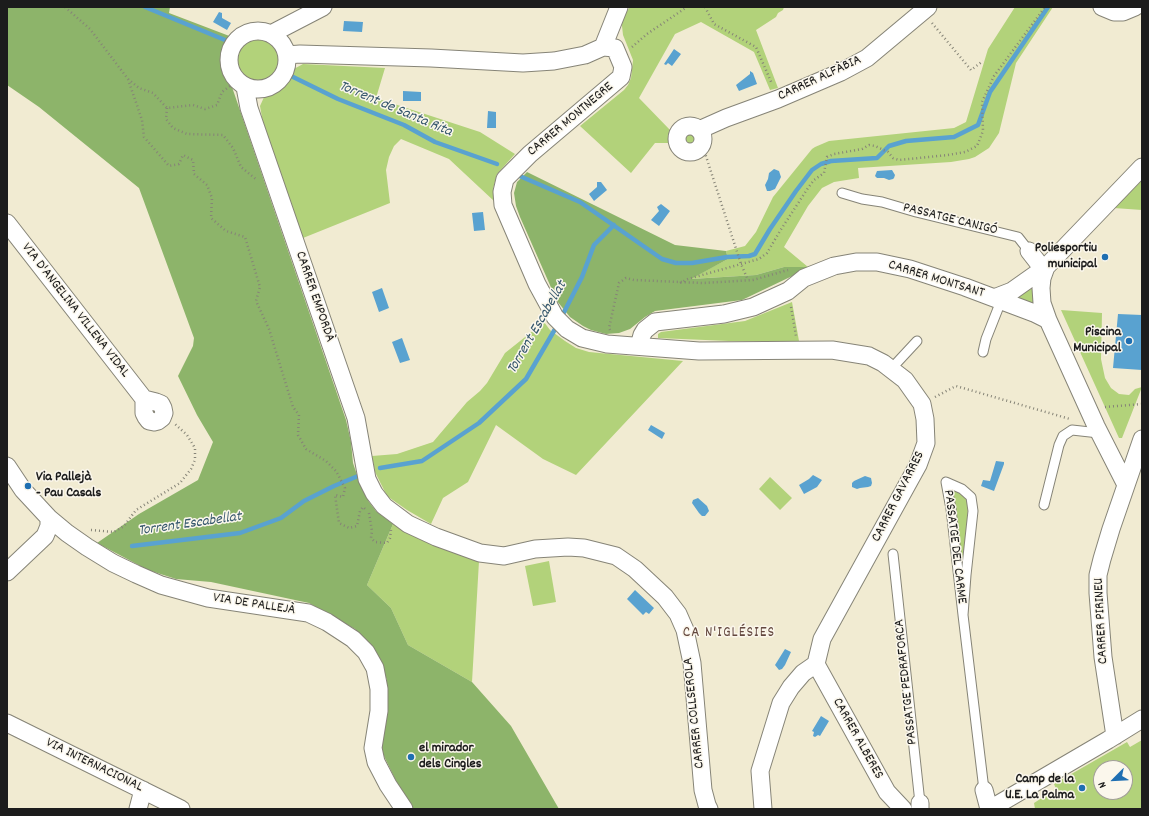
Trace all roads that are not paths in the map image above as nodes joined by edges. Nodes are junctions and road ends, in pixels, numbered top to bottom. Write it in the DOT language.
graph roads {
  1 [pos="323,7"];
  2 [pos="619,7"];
  3 [pos="1102,7"];
  4 [pos="1135,7"];
  5 [pos="929,14"];
  6 [pos="271,34"];
  7 [pos="603,47"];
  8 [pos="287,55"];
  9 [pos="241,84"];
  10 [pos="700,137"];
  11 [pos="1142,166"];
  12 [pos="842,193"];
  13 [pos="7,223"];
  14 [pos="1029,251"];
  15 [pos="1044,268"];
  16 [pos="998,299"];
  17 [pos="1048,320"];
  18 [pos="918,341"];
  19 [pos="639,346"];
  20 [pos="983,352"];
  21 [pos="891,369"];
  22 [pos="162,418"];
  23 [pos="1098,430"];
  24 [pos="1142,439"];
  25 [pos="7,466"];
  26 [pos="1126,485"];
  27 [pos="1044,506"];
  28 [pos="388,509"];
  29 [pos="49,518"];
  30 [pos="893,554"];
  31 [pos="7,572"];
  32 [pos="963,616"];
  33 [pos="816,664"];
  34 [pos="1142,719"];
  35 [pos="7,723"];
  36 [pos="1115,736"];
  37 [pos="143,790"];
  38 [pos="984,790"];
  39 [pos="920,806"];
  40 [pos="138,809"];
  41 [pos="181,809"];
  42 [pos="404,809"];
  43 [pos="709,809"];
  44 [pos="763,809"];
  45 [pos="903,809"];
  46 [pos="989,809"];
  1 -- 6 [label="street"];
  2 -- 7 [label="street"];
  3 -- 4 [label="street"];
  5 -- 10 [label="street, CARRER ALFÀBIA"];
  6 -- 8 [label="street"];
  6 -- 9 [label="street"];
  7 -- 8 [label="street"];
  7 -- 19 [label="street, CARRER MONTNEGRE"];
  8 -- 9 [label="street"];
  9 -- 28 [label="street, CARRER EMPORDÀ"];
  11 -- 15 [label="street"];
  12 -- 14 [label="lane, PASSATGE CANIGÓ"];
  13 -- 22 [label="street, VIA D'ANGELINA VILLENA VIDAL"];
  14 -- 15 [label="street, PASSATGE CANIGÓ"];
  15 -- 16 [label="street"];
  15 -- 17 [label="street"];
  16 -- 17 [label="street, CARRER MONTSANT"];
  16 -- 19 [label="street, CARRER MONTSANT"];
  16 -- 20 [label="lane"];
  17 -- 23 [label="street"];
  18 -- 21 [label="lane"];
  19 -- 21 [label="street, CARRER GAVARRES"];
  21 -- 33 [label="street, CARRER GAVARRES"];
  23 -- 26 [label="street"];
  23 -- 27 [label="lane"];
  24 -- 26 [label="street, CARRER PIRINEU"];
  25 -- 29 [label="street, VIA DE PALLEJÀ"];
  26 -- 36 [label="street, CARRER PIRINEU"];
  28 -- 43 [label="street, CARRER COLLSEROLA"];
  29 -- 31 [label="street"];
  29 -- 42 [label="street, VIA DE PALLEJÀ"];
  30 -- 39 [label="lane, PASSATGE PEDRAFORCA"];
  32 -- 32 [label="lane, PASSATGE DEL CARME"];
  32 -- 38 [label="lane, PASSATGE DEL CARME"];
  33 -- 44 [label="street"];
  33 -- 45 [label="street, CARRER ALBERES"];
  34 -- 36 [label="street"];
  35 -- 37 [label="street, VIA INTERNACIONAL"];
  36 -- 46 [label="street"];
  37 -- 40 [label="street"];
  37 -- 41 [label="street, VIA INTERNACIONAL"];
  38 -- 46 [label="street, PASSATGE DEL CARME"];
}
